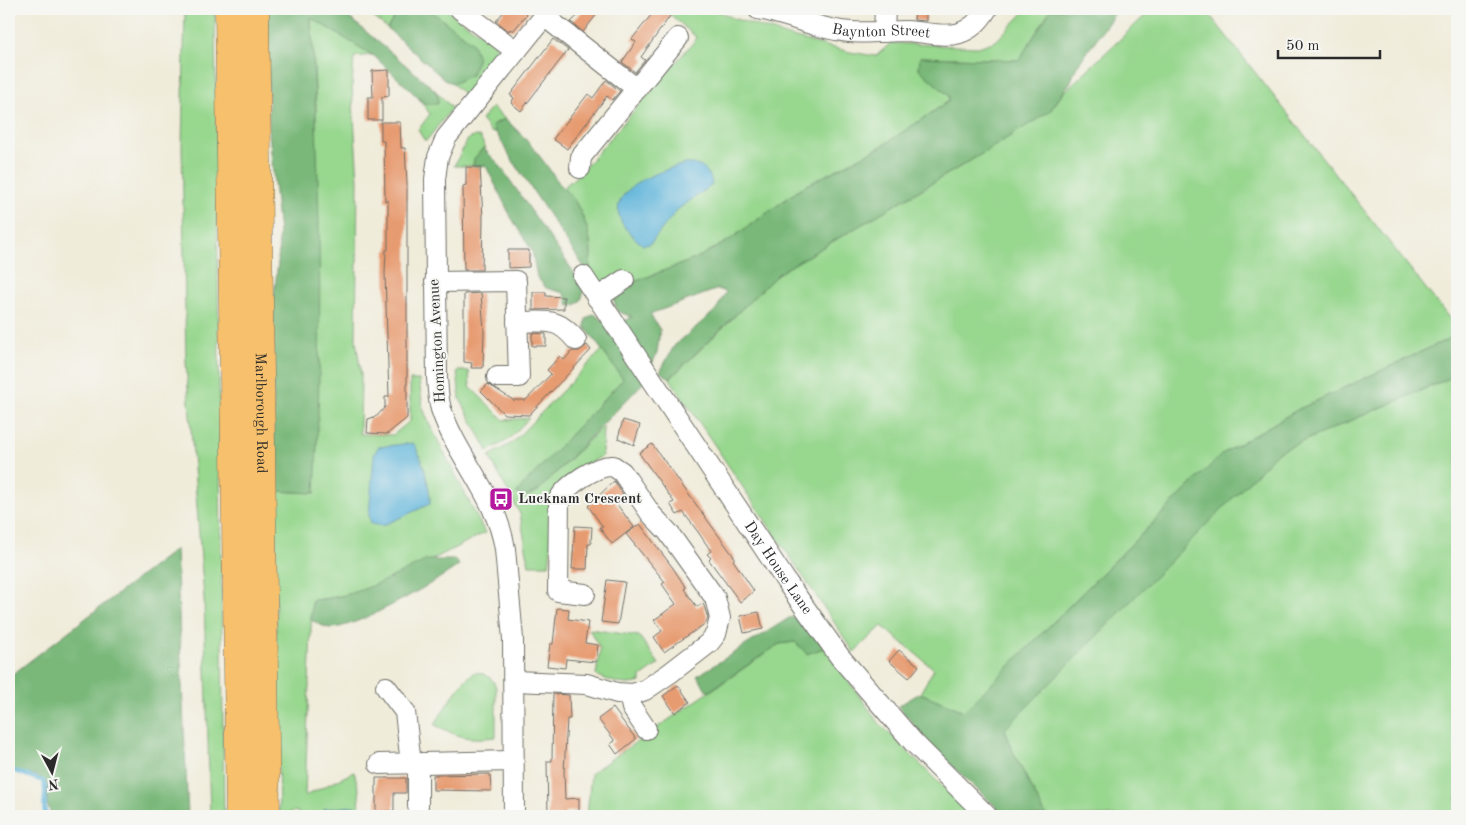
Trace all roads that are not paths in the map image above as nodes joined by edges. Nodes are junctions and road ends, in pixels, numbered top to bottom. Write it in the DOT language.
graph roads {
  1 [pos="229,9"];
  2 [pos="255,9"];
  3 [pos="460,9"];
  4 [pos="765,9"];
  5 [pos="885,9"];
  6 [pos="988,9"];
  7 [pos="547,13"];
  8 [pos="884,32"];
  9 [pos="678,38"];
  10 [pos="516,51"];
  11 [pos="637,89"];
  12 [pos="580,168"];
  13 [pos="583,276"];
  14 [pos="624,280"];
  15 [pos="435,282"];
  16 [pos="597,298"];
  17 [pos="517,322"];
  18 [pos="576,340"];
  19 [pos="497,377"];
  20 [pos="586,594"];
  21 [pos="514,681"];
  22 [pos="386,688"];
  23 [pos="629,694"];
  24 [pos="646,729"];
  25 [pos="512,761"];
  26 [pos="379,764"];
  27 [pos="414,764"];
  28 [pos="418,806"];
  29 [pos="240,816"];
  30 [pos="266,816"];
  31 [pos="514,816"];
  32 [pos="987,816"];
  1 -- 29 [label="highway, Marlborough Road"];
  2 -- 30 [label="highway, Marlborough Road"];
  3 -- 10 [label="street"];
  4 -- 8 [label="street, Baynton Street"];
  5 -- 8 [label="street"];
  6 -- 8 [label="street, Baynton Street"];
  7 -- 10 [label="street, Homington Avenue"];
  7 -- 11 [label="street"];
  9 -- 11 [label="street"];
  10 -- 15 [label="street, Homington Avenue"];
  11 -- 12 [label="street"];
  13 -- 16 [label="street, Day House Lane"];
  14 -- 16 [label="street"];
  15 -- 17 [label="street"];
  15 -- 21 [label="street, Homington Avenue"];
  16 -- 32 [label="street, Day House Lane"];
  17 -- 18 [label="street"];
  17 -- 19 [label="street"];
  20 -- 23 [label="street"];
  21 -- 23 [label="street"];
  21 -- 25 [label="street, Homington Avenue"];
  22 -- 27 [label="street"];
  23 -- 24 [label="street"];
  25 -- 27 [label="street"];
  25 -- 31 [label="street, Homington Avenue"];
  26 -- 27 [label="street"];
  27 -- 28 [label="street"];
}
